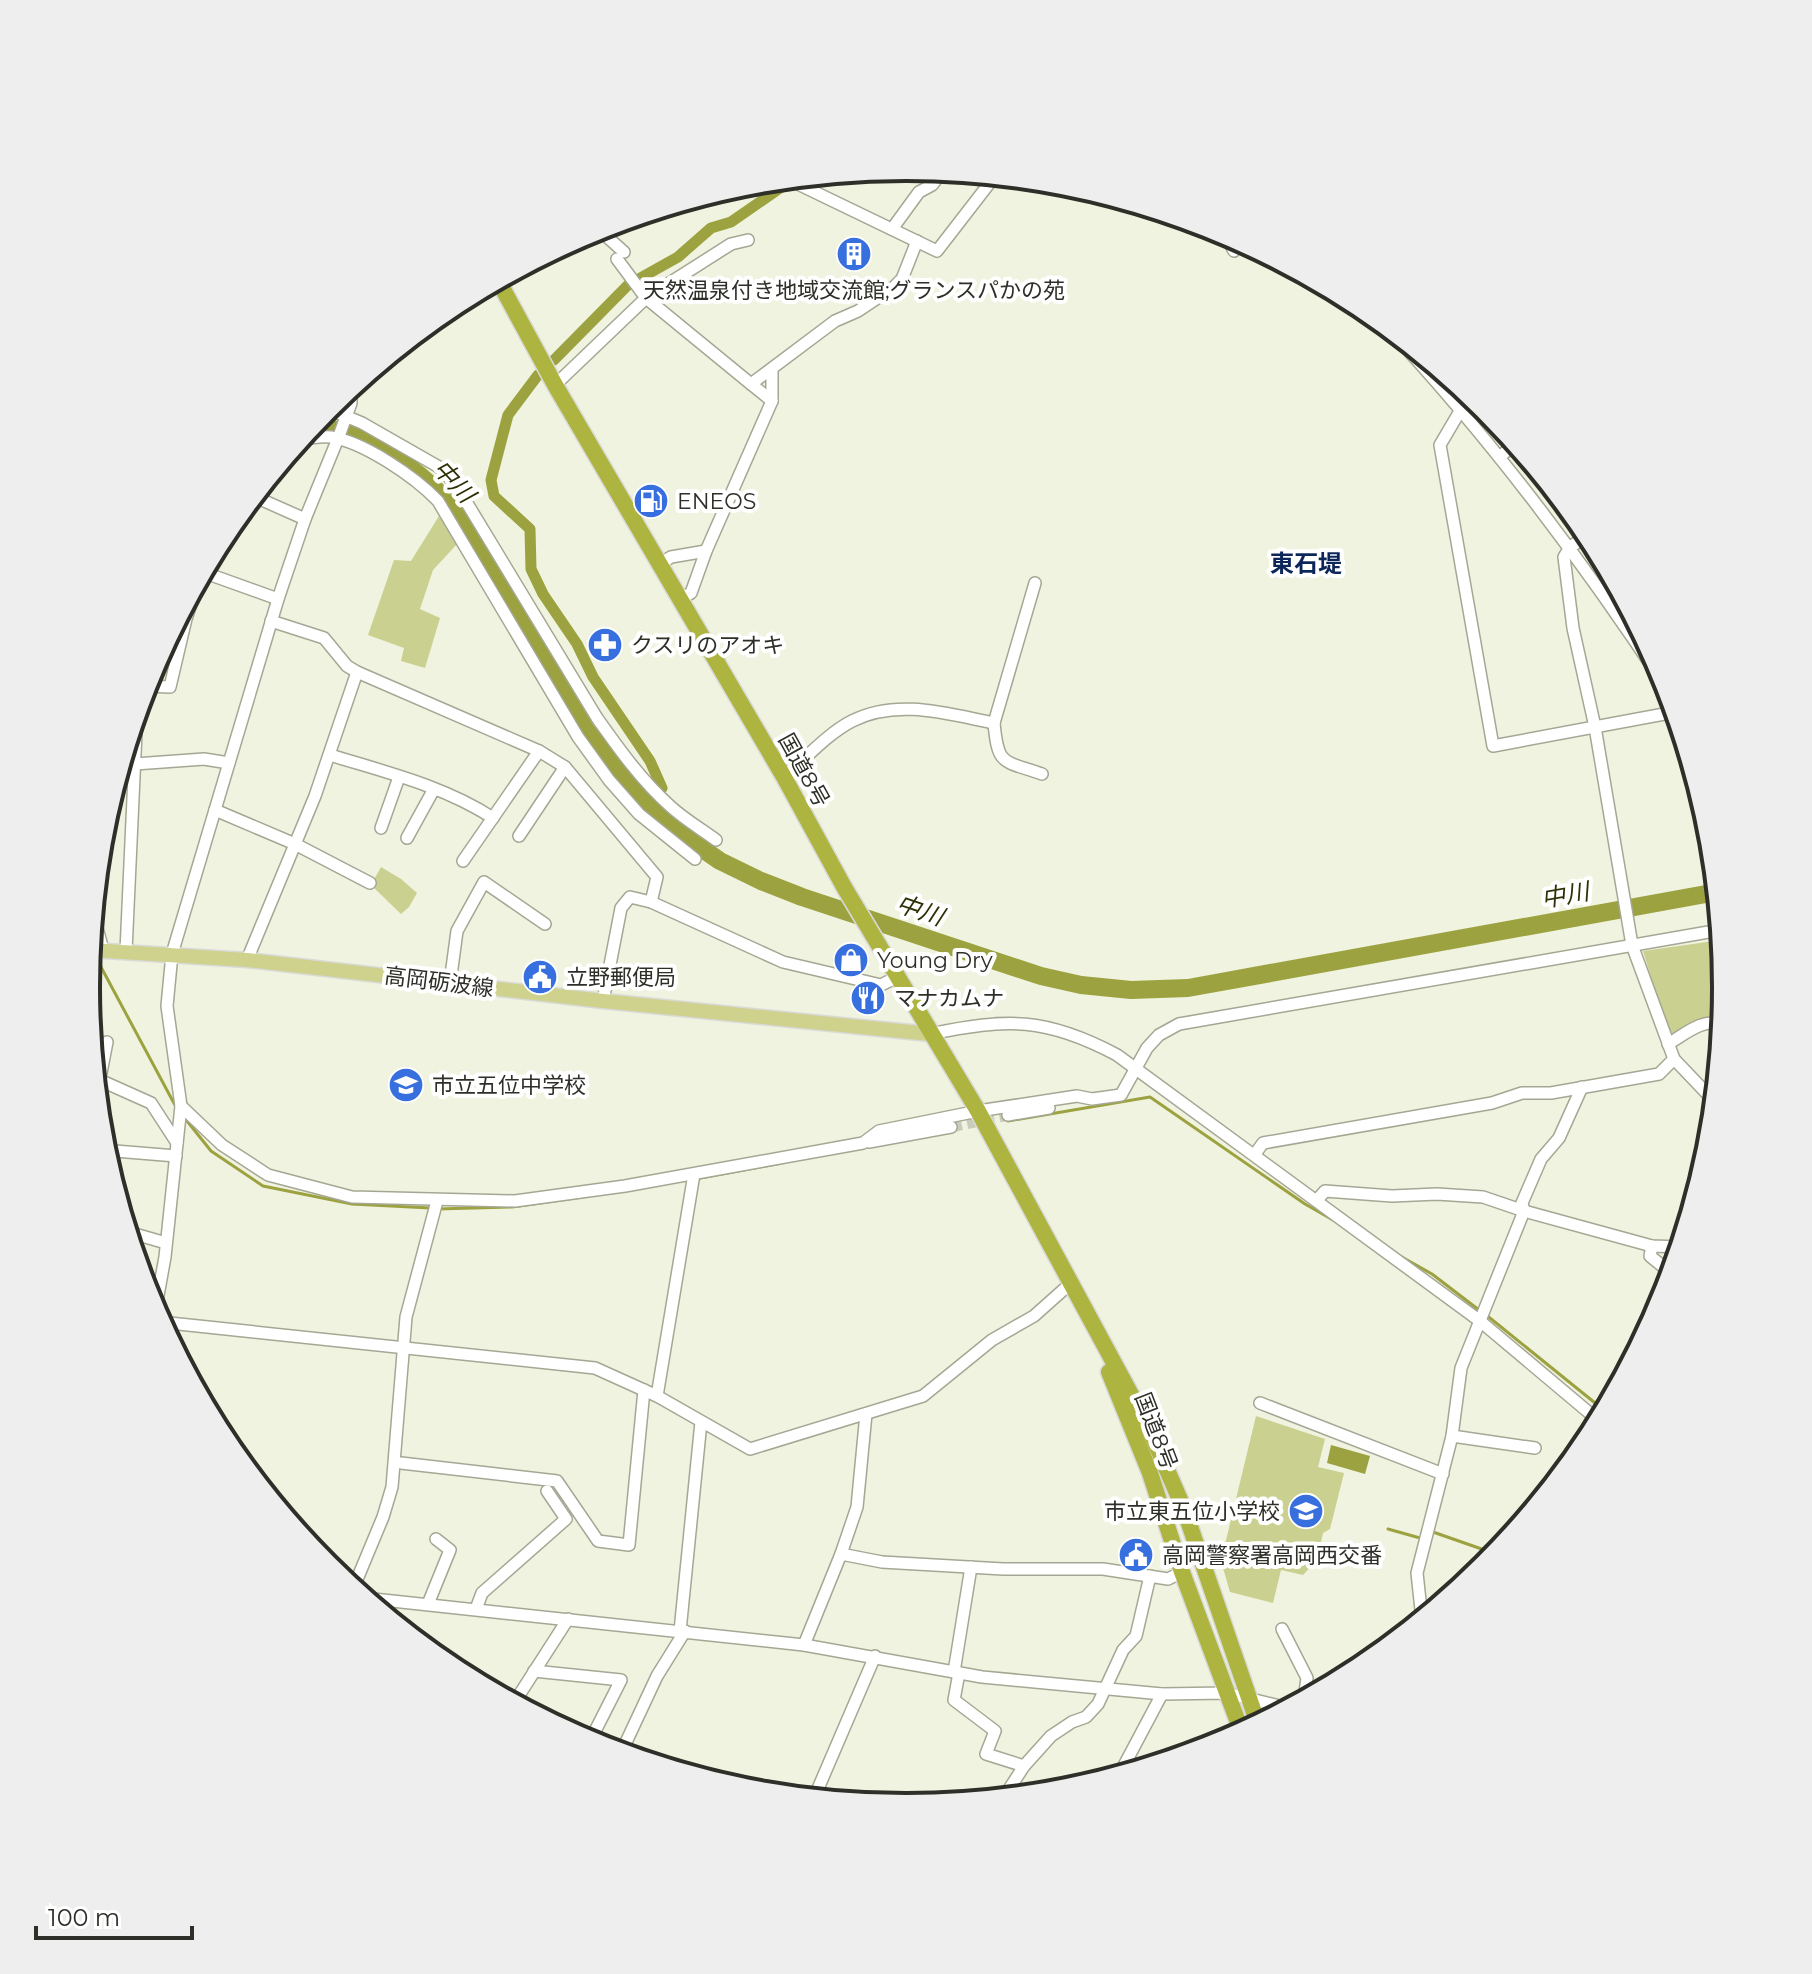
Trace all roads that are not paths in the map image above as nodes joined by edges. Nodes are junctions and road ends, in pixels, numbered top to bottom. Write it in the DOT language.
graph roads {
  1 [pos="934,182"];
  2 [pos="987,186"];
  3 [pos="805,188"];
  4 [pos="892,229"];
  5 [pos="606,239"];
  6 [pos="748,240"];
  7 [pos="917,241"];
  8 [pos="503,289"];
  9 [pos="646,298"];
  10 [pos="772,369"];
  11 [pos="1430,375"];
  12 [pos="751,384"];
  13 [pos="555,385"];
  14 [pos="772,401"];
  15 [pos="351,403"];
  16 [pos="1460,411"];
  17 [pos="339,414"];
  18 [pos="345,418"];
  19 [pos="316,438"];
  20 [pos="339,438"];
  21 [pos="1507,451"];
  22 [pos="1501,456"];
  23 [pos="264,501"];
  24 [pos="305,519"];
  25 [pos="1578,542"];
  26 [pos="1570,547"];
  27 [pos="706,551"];
  28 [pos="660,564"];
  29 [pos="213,576"];
  30 [pos="1035,583"];
  31 [pos="278,599"];
  32 [pos="680,599"];
  33 [pos="271,621"];
  34 [pos="1627,628"];
  35 [pos="183,630"];
  36 [pos="357,672"];
  37 [pos="158,687"];
  38 [pos="1664,714"];
  39 [pos="994,723"];
  40 [pos="1595,727"];
  41 [pos="539,751"];
  42 [pos="135,754"];
  43 [pos="330,755"];
  44 [pos="229,763"];
  45 [pos="134,764"];
  46 [pos="565,767"];
  47 [pos="1042,774"];
  48 [pos="399,777"];
  49 [pos="784,777"];
  50 [pos="434,789"];
  51 [pos="215,810"];
  52 [pos="493,818"];
  53 [pos="381,828"];
  54 [pos="519,836"];
  55 [pos="407,838"];
  56 [pos="716,840"];
  57 [pos="295,844"];
  58 [pos="695,859"];
  59 [pos="463,861"];
  60 [pos="370,883"];
  61 [pos="651,902"];
  62 [pos="545,924"];
  63 [pos="1710,932"];
  64 [pos="1632,945"];
  65 [pos="101,950"];
  66 [pos="126,951"];
  67 [pos="172,954"];
  68 [pos="247,960"];
  69 [pos="897,977"];
  70 [pos="450,983"];
  71 [pos="603,1001"];
  72 [pos="1711,1022"];
  73 [pos="930,1034"];
  74 [pos="107,1042"];
  75 [pos="1668,1044"];
  76 [pos="103,1055"];
  77 [pos="1674,1059"];
  78 [pos="1137,1069"];
  79 [pos="106,1082"];
  80 [pos="1582,1087"];
  81 [pos="1705,1092"];
  82 [pos="1092,1099"];
  83 [pos="181,1106"];
  84 [pos="978,1111"];
  85 [pos="1008,1115"];
  86 [pos="951,1127"];
  87 [pos="177,1143"];
  88 [pos="863,1143"];
  89 [pos="117,1151"];
  90 [pos="1255,1154"];
  91 [pos="176,1156"];
  92 [pos="694,1174"];
  93 [pos="1317,1200"];
  94 [pos="437,1201"];
  95 [pos="1524,1211"];
  96 [pos="140,1235"];
  97 [pos="166,1243"];
  98 [pos="1652,1246"];
  99 [pos="1669,1247"];
  100 [pos="1662,1266"];
  101 [pos="1071,1283"];
  102 [pos="159,1289"];
  103 [pos="1480,1321"];
  104 [pos="174,1324"];
  105 [pos="403,1348"];
  106 [pos="644,1390"];
  107 [pos="657,1396"];
  108 [pos="1260,1403"];
  109 [pos="1590,1413"];
  110 [pos="866,1414"];
  111 [pos="701,1422"];
  112 [pos="1452,1436"];
  113 [pos="1535,1448"];
  114 [pos="401,1463"];
  115 [pos="1443,1474"];
  116 [pos="547,1491"];
  117 [pos="436,1539"];
  118 [pos="841,1554"];
  119 [pos="971,1567"];
  120 [pos="1182,1572"];
  121 [pos="1150,1576"];
  122 [pos="358,1577"];
  123 [pos="383,1600"];
  124 [pos="428,1604"];
  125 [pos="1421,1606"];
  126 [pos="476,1609"];
  127 [pos="568,1619"];
  128 [pos="1282,1629"];
  129 [pos="682,1631"];
  130 [pos="804,1645"];
  131 [pos="875,1656"];
  132 [pos="534,1671"];
  133 [pos="956,1672"];
  134 [pos="1306,1687"];
  135 [pos="1105,1688"];
  136 [pos="1226,1693"];
  137 [pos="520,1694"];
  138 [pos="1162,1694"];
  139 [pos="1248,1699"];
  140 [pos="1272,1704"];
  141 [pos="1254,1714"];
  142 [pos="1237,1721"];
  143 [pos="595,1731"];
  144 [pos="626,1742"];
  145 [pos="1126,1763"];
  146 [pos="1024,1766"];
  147 [pos="1011,1786"];
  148 [pos="818,1788"];
  1 -- 4 [label="street"];
  2 -- 7 [label="street"];
  3 -- 4 [label="street"];
  4 -- 7 [label="street"];
  5 -- 9 [label="street"];
  6 -- 9 [label="street"];
  7 -- 10 [label="street"];
  8 -- 13 [label="highway, 国道8号"];
  9 -- 12 [label="street"];
  9 -- 13 [label="street"];
  10 -- 12 [label="street"];
  10 -- 14 [label="street"];
  11 -- 16 [label="street"];
  12 -- 14 [label="street"];
  13 -- 28 [label="highway, 国道8号"];
  14 -- 27 [label="street"];
  15 -- 18 [label="street"];
  16 -- 22 [label="street"];
  16 -- 40 [label="street"];
  17 -- 18 [label="street"];
  18 -- 20 [label="street"];
  18 -- 56 [label="street"];
  19 -- 20 [label="street"];
  20 -- 24 [label="street"];
  20 -- 58 [label="street"];
  21 -- 22 [label="street"];
  22 -- 26 [label="street"];
  23 -- 24 [label="street"];
  24 -- 31 [label="street"];
  25 -- 26 [label="street"];
  26 -- 34 [label="street"];
  26 -- 40 [label="street"];
  27 -- 28 [label="street"];
  27 -- 32 [label="street"];
  28 -- 32 [label="highway, 国道8号"];
  29 -- 31 [label="street"];
  30 -- 39 [label="street"];
  31 -- 33 [label="street"];
  32 -- 49 [label="highway, 国道8号"];
  33 -- 36 [label="street"];
  33 -- 44 [label="street"];
  35 -- 37 [label="street"];
  36 -- 41 [label="street"];
  36 -- 43 [label="street"];
  38 -- 40 [label="street"];
  39 -- 47 [label="street"];
  39 -- 49 [label="street"];
  40 -- 64 [label="street"];
  41 -- 46 [label="street"];
  41 -- 52 [label="street"];
  42 -- 45 [label="street"];
  43 -- 48 [label="street"];
  43 -- 57 [label="street"];
  44 -- 45 [label="street"];
  44 -- 51 [label="street"];
  45 -- 66 [label="street"];
  46 -- 54 [label="street"];
  46 -- 61 [label="street"];
  48 -- 50 [label="street"];
  48 -- 53 [label="street"];
  49 -- 69 [label="highway, 国道8号"];
  50 -- 52 [label="street"];
  50 -- 55 [label="street"];
  51 -- 57 [label="street"];
  51 -- 67 [label="street"];
  52 -- 59 [label="street"];
  57 -- 60 [label="street"];
  57 -- 68 [label="street"];
  61 -- 69 [label="street"];
  61 -- 71 [label="street"];
  62 -- 70 [label="street"];
  63 -- 64 [label="street"];
  64 -- 75 [label="street"];
  64 -- 78 [label="street"];
  65 -- 66 [label="main road, 高岡砺波線"];
  66 -- 67 [label="main road, 高岡砺波線"];
  67 -- 68 [label="main road, 高岡砺波線"];
  67 -- 83 [label="street"];
  68 -- 70 [label="main road, 高岡砺波線"];
  69 -- 73 [label="highway, 国道8号"];
  70 -- 71 [label="main road, 高岡砺波線"];
  71 -- 73 [label="main road, 高岡砺波線"];
  72 -- 75 [label="street"];
  73 -- 78 [label="street"];
  73 -- 84 [label="highway, 国道8号"];
  74 -- 76 [label="street"];
  75 -- 77 [label="street"];
  77 -- 80 [label="street"];
  77 -- 81 [label="street"];
  78 -- 82 [label="street"];
  78 -- 90 [label="street"];
  79 -- 87 [label="street"];
  80 -- 90 [label="street"];
  80 -- 95 [label="street"];
  82 -- 84 [label="street"];
  82 -- 85 [label="street"];
  83 -- 87 [label="street"];
  83 -- 94 [label="street"];
  84 -- 88 [label="street"];
  84 -- 101 [label="highway, 国道8号"];
  86 -- 88 [label="street"];
  87 -- 91 [label="street"];
  88 -- 92 [label="street"];
  89 -- 91 [label="street"];
  90 -- 93 [label="street"];
  91 -- 97 [label="street"];
  92 -- 94 [label="street"];
  92 -- 107 [label="street"];
  93 -- 95 [label="street"];
  93 -- 103 [label="street"];
  94 -- 105 [label="street"];
  95 -- 98 [label="street"];
  95 -- 103 [label="street"];
  96 -- 97 [label="street"];
  97 -- 102 [label="street"];
  98 -- 99 [label="street"];
  98 -- 100 [label="street"];
  101 -- 110 [label="street"];
  101 -- 120 [label="highway, 国道8号"];
  101 -- 139 [label="highway, 国道8号"];
  103 -- 109 [label="street"];
  103 -- 112 [label="street"];
  104 -- 105 [label="street"];
  105 -- 106 [label="street"];
  105 -- 122 [label="street"];
  106 -- 107 [label="street"];
  106 -- 114 [label="street"];
  107 -- 111 [label="street"];
  108 -- 115 [label="street"];
  110 -- 111 [label="street"];
  110 -- 118 [label="street"];
  111 -- 129 [label="street"];
  112 -- 113 [label="street"];
  112 -- 115 [label="street"];
  115 -- 125 [label="street"];
  116 -- 126 [label="street"];
  117 -- 124 [label="street"];
  118 -- 119 [label="street"];
  118 -- 130 [label="street"];
  119 -- 121 [label="street"];
  119 -- 133 [label="street"];
  120 -- 121 [label="street"];
  120 -- 136 [label="highway, 国道8号"];
  121 -- 135 [label="street"];
  123 -- 124 [label="street"];
  124 -- 126 [label="street"];
  126 -- 127 [label="street"];
  127 -- 129 [label="street"];
  127 -- 132 [label="street"];
  128 -- 134 [label="street"];
  129 -- 130 [label="street"];
  129 -- 144 [label="street"];
  130 -- 131 [label="street"];
  131 -- 133 [label="street"];
  131 -- 148 [label="street"];
  132 -- 137 [label="street"];
  132 -- 143 [label="street"];
  133 -- 135 [label="street"];
  133 -- 146 [label="street"];
  135 -- 138 [label="street"];
  135 -- 146 [label="street"];
  136 -- 138 [label="street"];
  136 -- 139 [label="street"];
  136 -- 142 [label="highway, 国道8号"];
  138 -- 145 [label="street"];
  139 -- 140 [label="street"];
  139 -- 141 [label="highway, 国道8号"];
  146 -- 147 [label="street"];
}
